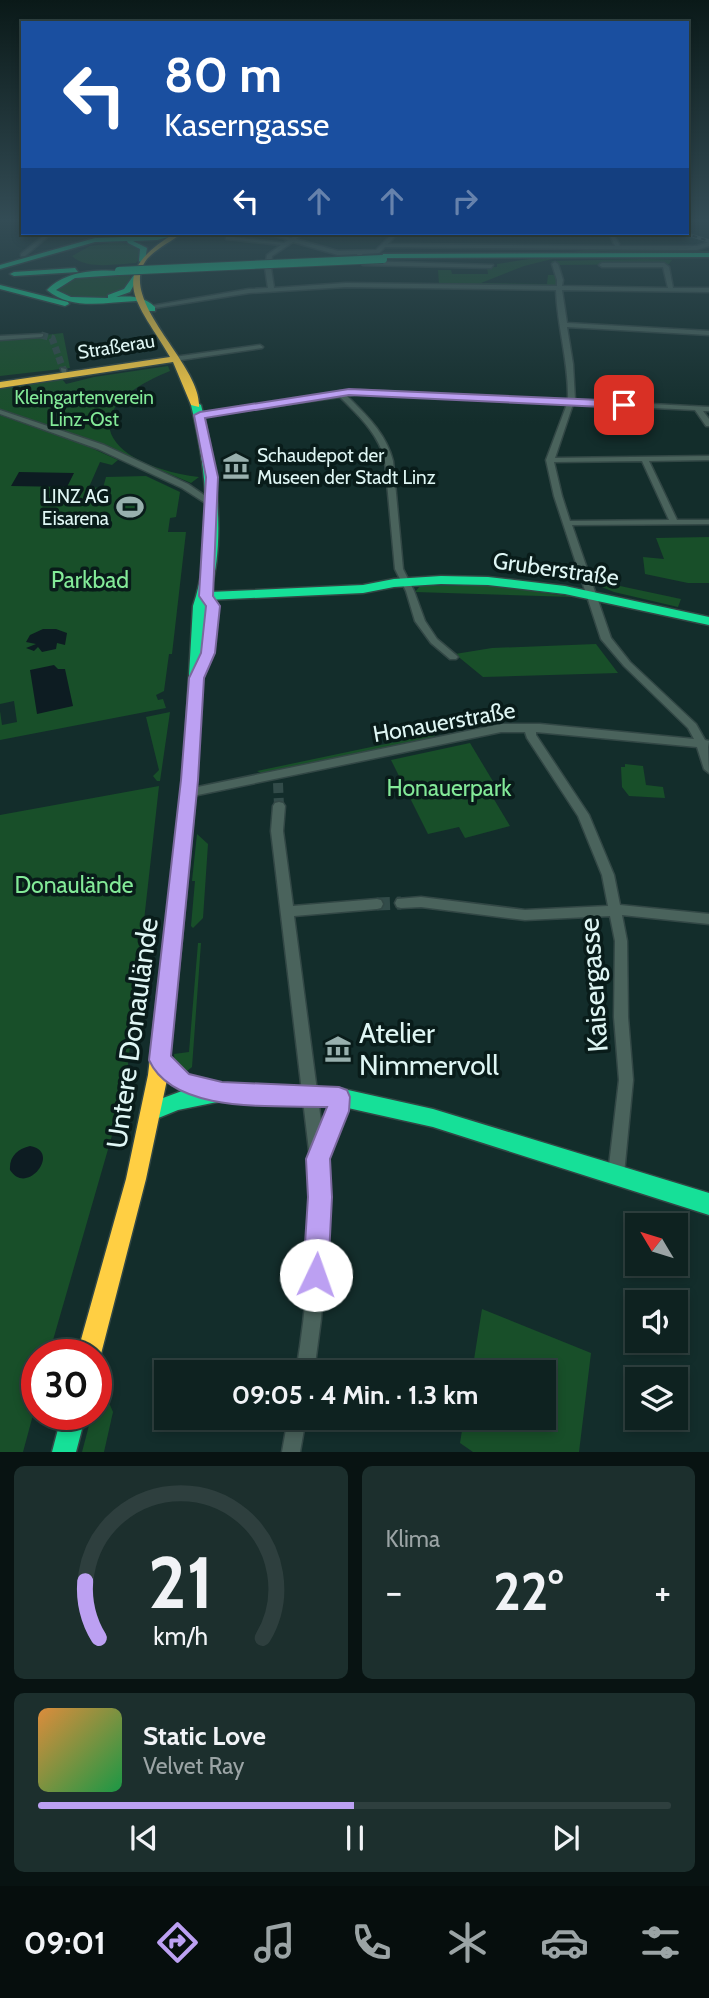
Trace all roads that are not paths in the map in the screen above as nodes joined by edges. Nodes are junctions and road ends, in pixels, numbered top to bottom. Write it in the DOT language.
graph roads {
  1 [pos="25,287"];
  2 [pos="53,287"];
  3 [pos="129,287"];
  4 [pos="145,287"];
  5 [pos="146,287"];
  6 [pos="313,287"];
  7 [pos="471,287"];
  8 [pos="670,287"];
  9 [pos="559,288"];
  10 [pos="271,289"];
  11 [pos="671,290"];
  12 [pos="709,290"];
  13 [pos="100,300"];
  14 [pos="145,303"];
  15 [pos="563,325"];
  16 [pos="709,332"];
  17 [pos="41,335"];
  18 [pos="0,338"];
  19 [pos="260,347"];
  20 [pos="175,360"];
  21 [pos="0,385"];
  22 [pos="340,393"];
  23 [pos="572,402"];
  24 [pos="697,408"];
  25 [pos="709,409"];
  26 [pos="0,412"];
  27 [pos="200,415"];
  28 [pos="709,424"];
  29 [pos="709,458"];
  30 [pos="550,460"];
  31 [pos="645,460"];
  32 [pos="212,477"];
  33 [pos="185,486"];
  34 [pos="213,503"];
  35 [pos="674,522"];
  36 [pos="709,522"];
  37 [pos="567,523"];
  38 [pos="399,583"];
  39 [pos="206,592"];
  40 [pos="590,595"];
  41 [pos="709,621"];
  42 [pos="453,657"];
  43 [pos="530,728"];
  44 [pos="705,744"];
  45 [pos="709,769"];
  46 [pos="188,793"];
  47 [pos="279,806"];
  48 [pos="401,903"];
  49 [pos="377,904"];
  50 [pos="287,911"];
  51 [pos="615,911"];
  52 [pos="709,919"];
  53 [pos="160,1060"];
  54 [pos="222,1093"];
  55 [pos="309,1094"];
  56 [pos="339,1097"];
  57 [pos="151,1112"];
  58 [pos="318,1159"];
  59 [pos="616,1174"];
  60 [pos="709,1204"];
  61 [pos="93,1339"];
  62 [pos="307,1360"];
  63 [pos="70,1430"];
  64 [pos="295,1430"];
  65 [pos="64,1452"];
  66 [pos="291,1452"];
  1 -- 14 [label="main road"];
  2 -- 13 [label="main road"];
  3 -- 13 [label="main road"];
  4 -- 14 [label="main road, Untere Donaulände"];
  5 -- 14 [label="main road"];
  6 -- 10 [label="street"];
  7 -- 9 [label="street"];
  8 -- 11 [label="street"];
  9 -- 11 [label="street"];
  9 -- 15 [label="street"];
  10 -- 14 [label="street"];
  11 -- 12 [label="street"];
  13 -- 14 [label="main road"];
  14 -- 20 [label="main road, Untere Donaulände"];
  15 -- 16 [label="street"];
  15 -- 23 [label="street"];
  17 -- 18 [label="street"];
  19 -- 20 [label="street"];
  20 -- 21 [label="main road, Straßerau"];
  20 -- 27 [label="main road, Untere Donaulände"];
  22 -- 23 [label="street"];
  22 -- 27 [label="street"];
  22 -- 38 [label="street"];
  23 -- 24 [label="street"];
  23 -- 30 [label="street"];
  24 -- 25 [label="street"];
  24 -- 28 [label="street"];
  26 -- 33 [label="street"];
  27 -- 32 [label="main road, Untere Donaulände"];
  29 -- 31 [label="street"];
  30 -- 31 [label="street"];
  30 -- 37 [label="street"];
  31 -- 35 [label="street"];
  32 -- 33 [label="street"];
  32 -- 34 [label="main road, Untere Donaulände"];
  33 -- 34 [label="street"];
  34 -- 39 [label="main road, Untere Donaulände"];
  35 -- 36 [label="street"];
  35 -- 37 [label="street"];
  37 -- 40 [label="street"];
  38 -- 39 [label="main road, Gruberstraße"];
  38 -- 40 [label="main road, Gruberstraße"];
  38 -- 42 [label="street"];
  39 -- 46 [label="main road, Untere Donaulände"];
  40 -- 41 [label="main road, Gruberstraße"];
  40 -- 44 [label="street"];
  43 -- 44 [label="street, Honauerstraße"];
  43 -- 46 [label="street, Honauerstraße"];
  43 -- 51 [label="street, Kaisergasse"];
  44 -- 45 [label="street"];
  46 -- 53 [label="main road, Untere Donaulände"];
  47 -- 50 [label="street"];
  48 -- 51 [label="street"];
  49 -- 50 [label="street"];
  50 -- 55 [label="street"];
  51 -- 52 [label="street"];
  51 -- 59 [label="street, Kaisergasse"];
  53 -- 54 [label="main road"];
  53 -- 57 [label="main road, Untere Donaulände"];
  54 -- 55 [label="main road"];
  54 -- 57 [label="main road"];
  55 -- 56 [label="main road"];
  55 -- 58 [label="street"];
  56 -- 58 [label="street"];
  56 -- 59 [label="main road"];
  57 -- 61 [label="main road, Untere Donaulände"];
  58 -- 62 [label="street"];
  59 -- 60 [label="main road"];
  63 -- 65 [label="main road"];
  64 -- 66 [label="street"];
}
